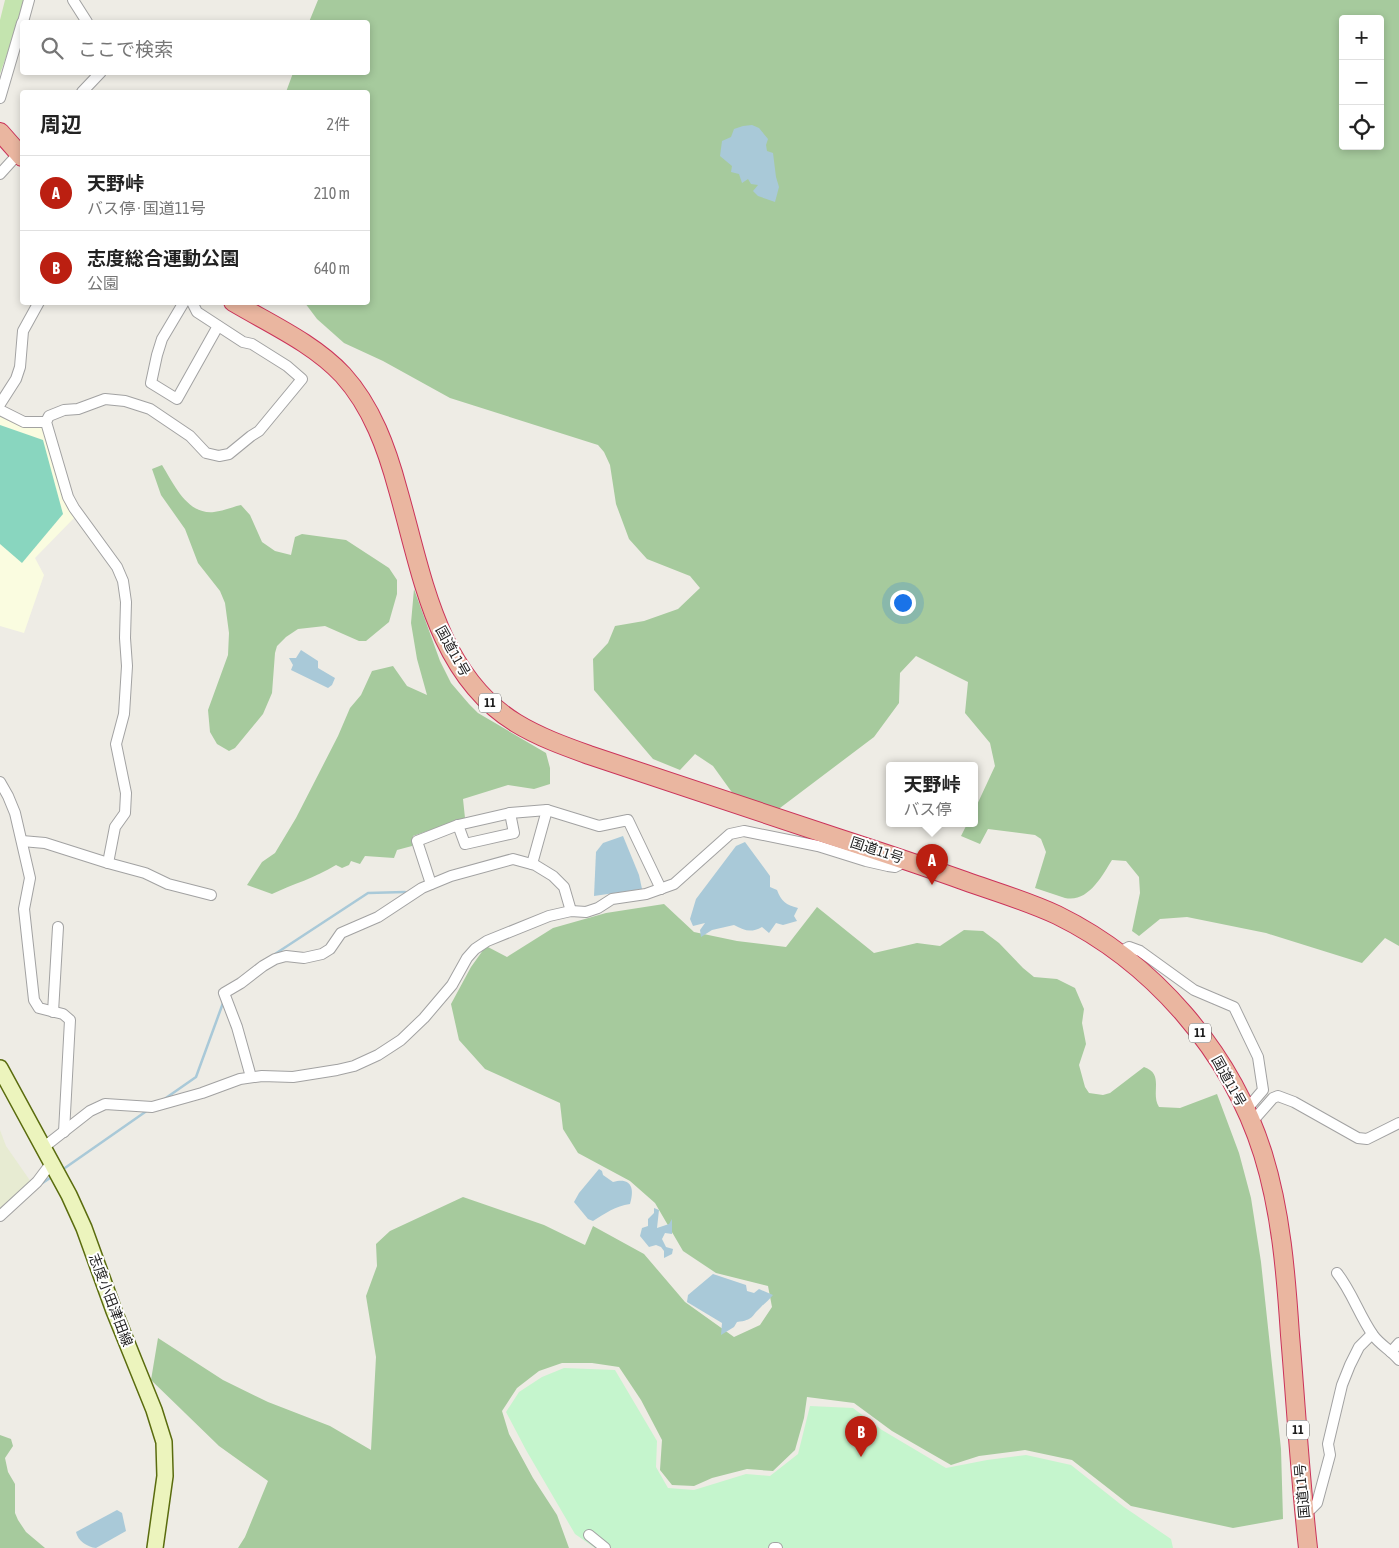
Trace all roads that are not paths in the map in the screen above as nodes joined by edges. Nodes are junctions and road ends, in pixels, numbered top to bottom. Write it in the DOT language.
graph roads {
  1 [pos="29,0"];
  2 [pos="73,0"];
  3 [pos="24,20"];
  4 [pos="86,20"];
  5 [pos="20,33"];
  6 [pos="98,75"];
  7 [pos="84,90"];
  8 [pos="0,98"];
  9 [pos="0,132"];
  10 [pos="20,154"];
  11 [pos="20,156"];
  12 [pos="0,174"];
  13 [pos="37,305"];
  14 [pos="182,305"];
  15 [pos="194,305"];
  16 [pos="238,305"];
  17 [pos="218,326"];
  18 [pos="0,404"];
  19 [pos="0,410"];
  20 [pos="46,422"];
  21 [pos="0,782"];
  22 [pos="547,810"];
  23 [pos="510,813"];
  24 [pos="458,825"];
  25 [pos="22,841"];
  26 [pos="903,859"];
  27 [pos="108,863"];
  28 [pos="532,864"];
  29 [pos="431,884"];
  30 [pos="661,889"];
  31 [pos="211,895"];
  32 [pos="571,911"];
  33 [pos="58,927"];
  34 [pos="1118,953"];
  35 [pos="53,1012"];
  36 [pos="0,1068"];
  37 [pos="251,1078"];
  38 [pos="1248,1117"];
  39 [pos="1399,1123"];
  40 [pos="64,1132"];
  41 [pos="44,1147"];
  42 [pos="52,1162"];
  43 [pos="0,1216"];
  44 [pos="1337,1273"];
  45 [pos="1372,1334"];
  46 [pos="1399,1343"];
  47 [pos="1391,1352"];
  48 [pos="1399,1360"];
  49 [pos="1304,1510"];
  50 [pos="589,1536"];
  51 [pos="154,1548"];
  52 [pos="605,1548"];
  53 [pos="1308,1548"];
  1 -- 3 [label="street"];
  2 -- 4 [label="street"];
  5 -- 8 [label="street"];
  6 -- 7 [label="street"];
  9 -- 10 [label="highway"];
  11 -- 12 [label="street"];
  13 -- 18 [label="street"];
  14 -- 17 [label="street"];
  15 -- 17 [label="street"];
  16 -- 26 [label="highway, 国道11号 / 11"];
  17 -- 20 [label="street"];
  19 -- 20 [label="street"];
  20 -- 27 [label="street"];
  21 -- 25 [label="street"];
  22 -- 23 [label="street"];
  22 -- 28 [label="street"];
  22 -- 30 [label="street"];
  23 -- 24 [label="street"];
  23 -- 24 [label="street"];
  24 -- 29 [label="street"];
  25 -- 27 [label="street"];
  25 -- 35 [label="street"];
  26 -- 30 [label="street"];
  26 -- 34 [label="highway, 国道11号 / 11"];
  27 -- 31 [label="street"];
  28 -- 29 [label="street"];
  28 -- 32 [label="street"];
  29 -- 37 [label="street"];
  30 -- 32 [label="street"];
  32 -- 37 [label="street"];
  33 -- 35 [label="street"];
  34 -- 38 [label="highway, 国道11号 / 11"];
  34 -- 38 [label="street"];
  35 -- 40 [label="street"];
  36 -- 41 [label="main road, 志度小田津田線"];
  37 -- 40 [label="street"];
  38 -- 39 [label="street"];
  38 -- 49 [label="highway, 国道11号 / 11"];
  40 -- 41 [label="street"];
  41 -- 42 [label="main road, 志度小田津田線"];
  42 -- 43 [label="street"];
  42 -- 51 [label="main road, 志度小田津田線"];
  44 -- 45 [label="street"];
  45 -- 47 [label="street"];
  45 -- 49 [label="street"];
  46 -- 47 [label="street"];
  47 -- 48 [label="street"];
  49 -- 53 [label="highway, 国道11号 / 11"];
  50 -- 52 [label="street"];
}
